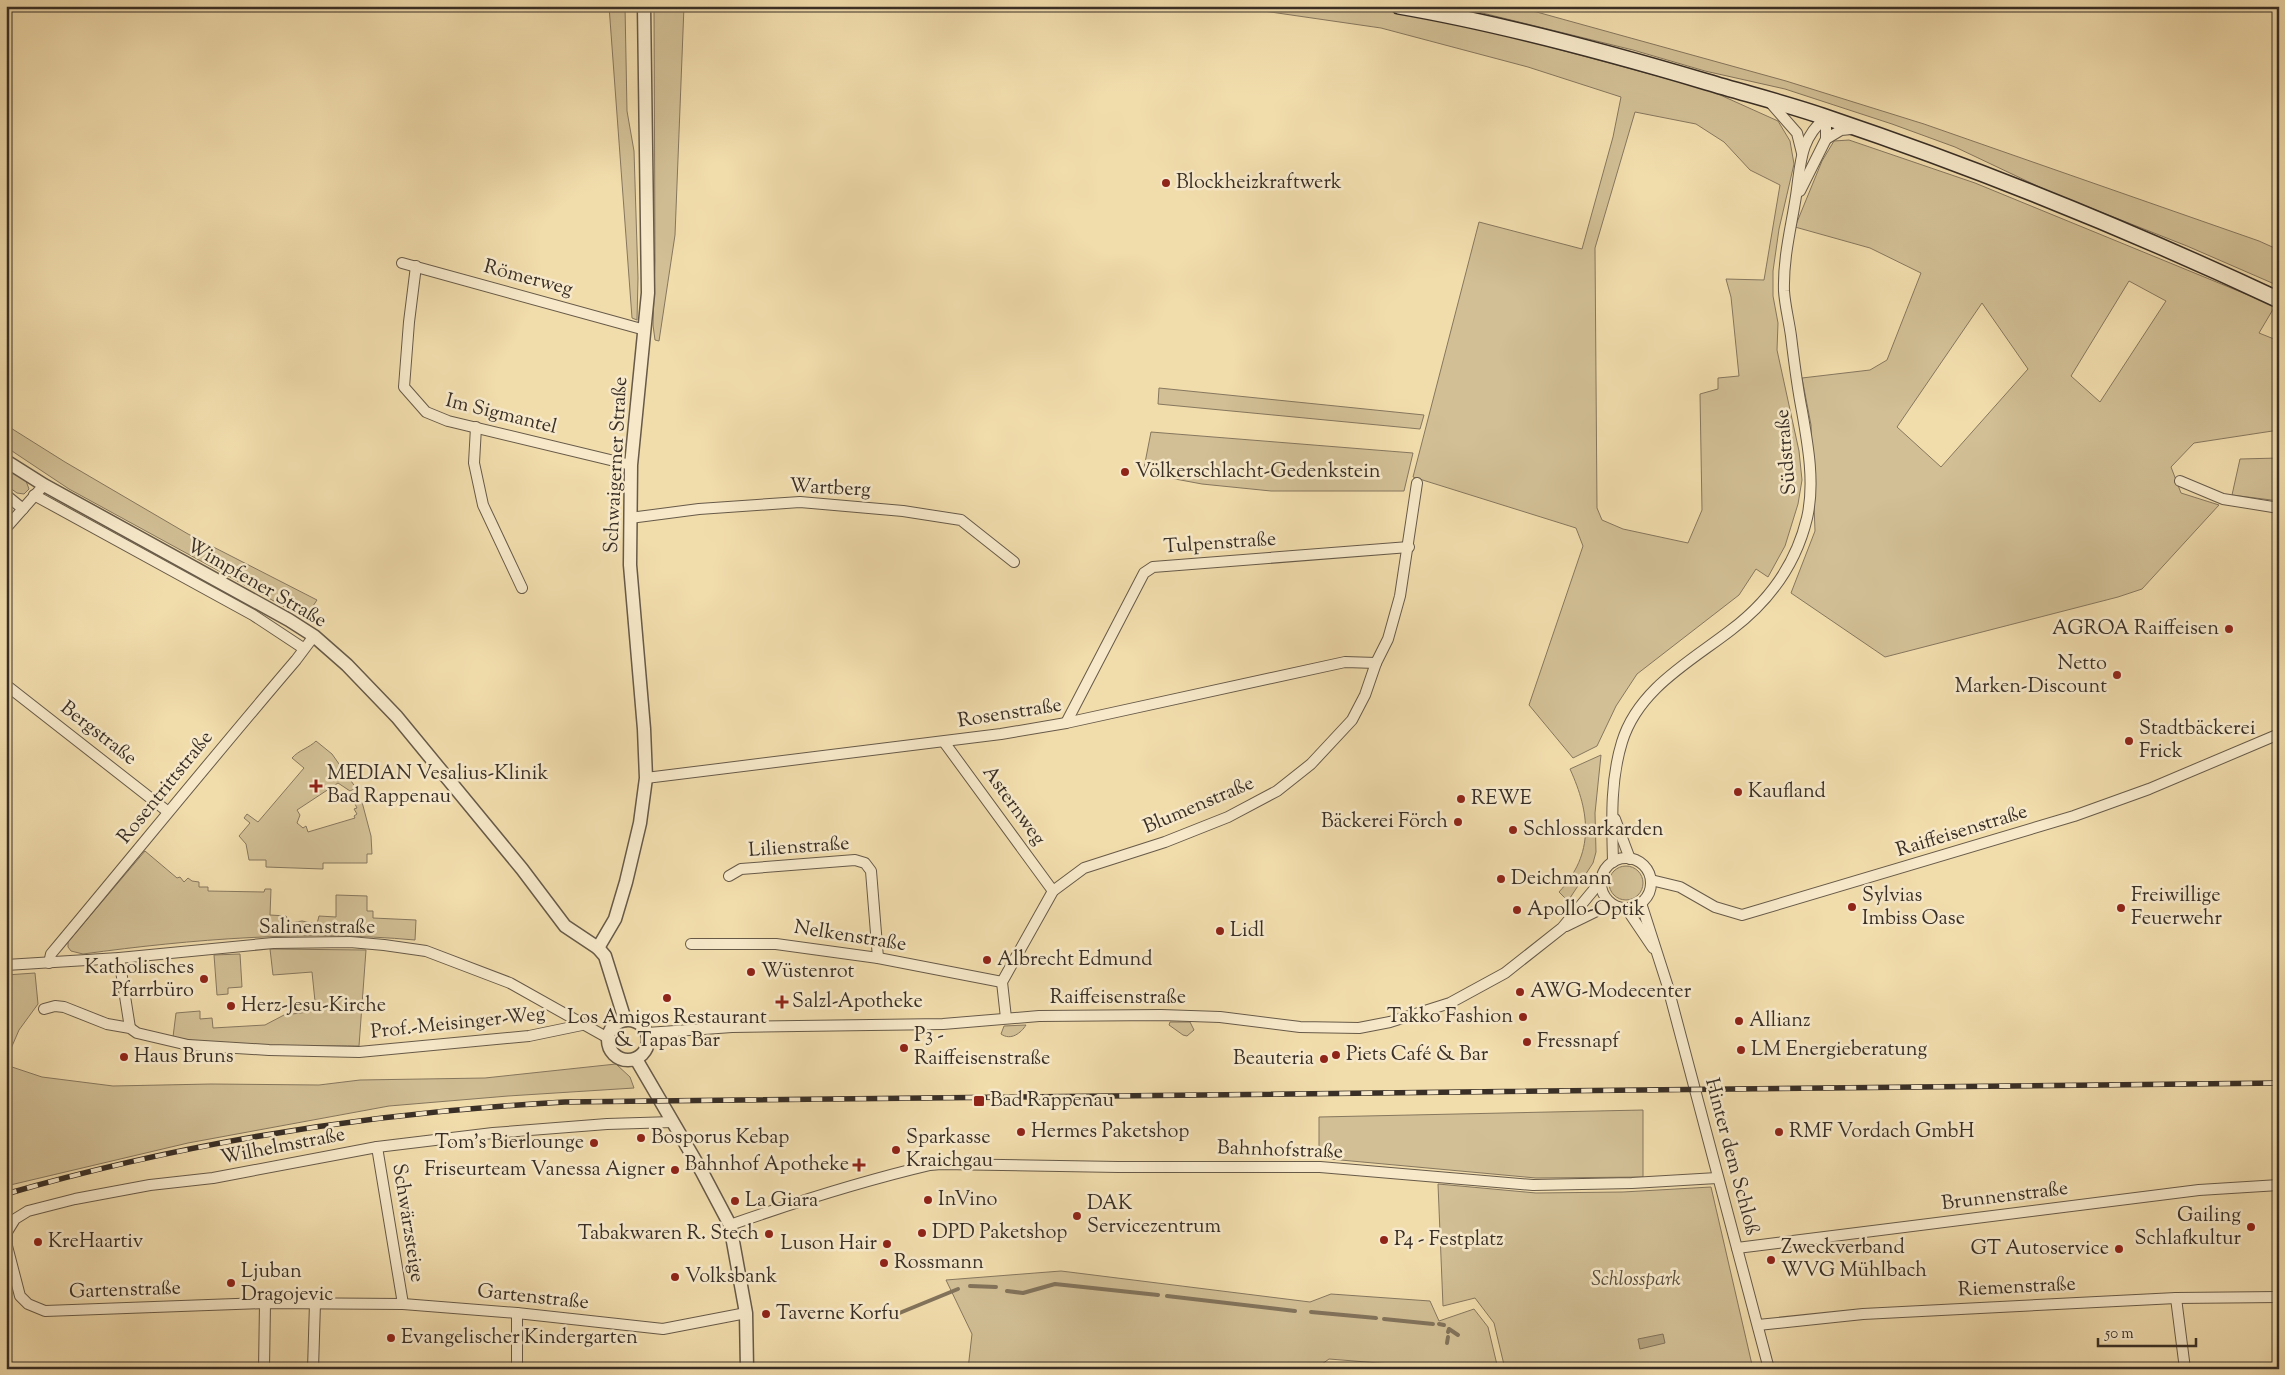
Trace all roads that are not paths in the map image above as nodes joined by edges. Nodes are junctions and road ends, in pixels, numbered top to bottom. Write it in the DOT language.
graph roads {
  1 [pos="644,6"];
  2 [pos="1399,6"];
  3 [pos="1768,100"];
  4 [pos="1826,117"];
  5 [pos="1857,128"];
  6 [pos="1826,139"];
  7 [pos="1802,153"];
  8 [pos="1796,198"];
  9 [pos="402,263"];
  10 [pos="416,266"];
  11 [pos="2279,300"];
  12 [pos="645,330"];
  13 [pos="476,427"];
  14 [pos="6,461"];
  15 [pos="631,466"];
  16 [pos="2180,481"];
  17 [pos="1417,483"];
  18 [pos="44,485"];
  19 [pos="6,495"];
  20 [pos="34,495"];
  21 [pos="2279,508"];
  22 [pos="23,509"];
  23 [pos="630,518"];
  24 [pos="6,528"];
  25 [pos="1409,547"];
  26 [pos="1014,562"];
  27 [pos="522,588"];
  28 [pos="314,636"];
  29 [pos="304,648"];
  30 [pos="1376,663"];
  31 [pos="6,685"];
  32 [pos="1066,723"];
  33 [pos="2279,734"];
  34 [pos="944,742"];
  35 [pos="646,778"];
  36 [pos="167,811"];
  37 [pos="1612,811"];
  38 [pos="1630,859"];
  39 [pos="1613,862"];
  40 [pos="729,876"];
  41 [pos="1601,880"];
  42 [pos="1651,880"];
  43 [pos="1053,891"];
  44 [pos="1641,903"];
  45 [pos="1611,904"];
  46 [pos="1626,908"];
  47 [pos="1562,928"];
  48 [pos="691,944"];
  49 [pos="598,948"];
  50 [pos="1658,955"];
  51 [pos="119,958"];
  52 [pos="878,958"];
  53 [pos="49,963"];
  54 [pos="6,965"];
  55 [pos="1002,982"];
  56 [pos="44,1009"];
  57 [pos="1006,1018"];
  58 [pos="625,1020"];
  59 [pos="582,1025"];
  60 [pos="130,1028"];
  61 [pos="647,1033"];
  62 [pos="608,1038"];
  63 [pos="636,1059"];
  64 [pos="673,1122"];
  65 [pos="377,1147"];
  66 [pos="1717,1178"];
  67 [pos="2279,1184"];
  68 [pos="730,1225"];
  69 [pos="1737,1248"];
  70 [pos="2279,1297"];
  71 [pos="2176,1298"];
  72 [pos="265,1304"];
  73 [pos="315,1304"];
  74 [pos="403,1304"];
  75 [pos="46,1311"];
  76 [pos="517,1313"];
  77 [pos="746,1313"];
  78 [pos="1758,1325"];
  79 [pos="264,1369"];
  80 [pos="314,1369"];
  81 [pos="517,1369"];
  82 [pos="747,1369"];
  83 [pos="1769,1369"];
  84 [pos="2185,1369"];
  1 -- 12 [label="street, Schwaigerner Straße"];
  2 -- 3 [label="main road"];
  3 -- 4 [label="main road"];
  3 -- 7 [label="street, Südstraße"];
  4 -- 5 [label="main road"];
  4 -- 6 [label="street, Südstraße"];
  4 -- 7 [label="street, Südstraße"];
  5 -- 6 [label="street"];
  5 -- 11 [label="main road"];
  6 -- 8 [label="street, Südstraße"];
  7 -- 8 [label="street, Südstraße"];
  8 -- 37 [label="street, Südstraße"];
  9 -- 10 [label="street, Römerweg"];
  10 -- 12 [label="street, Römerweg"];
  10 -- 13 [label="street, Im Sigmantel"];
  12 -- 15 [label="street, Schwaigerner Straße"];
  13 -- 15 [label="street, Im Sigmantel"];
  13 -- 27 [label="street"];
  14 -- 18 [label="street, Wimpfener Straße"];
  15 -- 23 [label="street, Schwaigerner Straße"];
  16 -- 21 [label="street"];
  17 -- 25 [label="street, Blumenstraße"];
  18 -- 20 [label="street"];
  18 -- 28 [label="street, Wimpfener Straße"];
  19 -- 22 [label="street"];
  20 -- 22 [label="street"];
  20 -- 29 [label="street, Wimpfener Straße"];
  22 -- 24 [label="street"];
  23 -- 26 [label="street, Wartberg"];
  23 -- 35 [label="street, Schwaigerner Straße"];
  25 -- 30 [label="street, Blumenstraße"];
  25 -- 32 [label="street, Tulpenstraße"];
  28 -- 29 [label="street, Rosentrittstraße"];
  28 -- 49 [label="street, Wimpfener Straße"];
  29 -- 36 [label="street, Rosentrittstraße"];
  30 -- 32 [label="street, Rosenstraße"];
  30 -- 43 [label="street, Blumenstraße"];
  31 -- 36 [label="street, Bergstraße"];
  32 -- 34 [label="street, Rosenstraße"];
  33 -- 42 [label="street, Raiffeisenstraße"];
  34 -- 35 [label="street, Rosenstraße"];
  34 -- 43 [label="street, Asternweg"];
  35 -- 49 [label="street, Schwaigerner Straße"];
  36 -- 53 [label="street, Rosentrittstraße"];
  37 -- 38 [label="street, Südstraße"];
  37 -- 39 [label="street, Südstraße"];
  38 -- 39 [label="street"];
  38 -- 42 [label="street"];
  39 -- 41 [label="street, Raiffeisenstraße"];
  40 -- 52 [label="street, Lilienstraße"];
  41 -- 45 [label="street"];
  41 -- 47 [label="street, Raiffeisenstraße"];
  42 -- 44 [label="street"];
  43 -- 55 [label="street, Blumenstraße"];
  44 -- 46 [label="street"];
  44 -- 50 [label="street, Hinter dem Schloß"];
  45 -- 46 [label="street"];
  45 -- 47 [label="street, Raiffeisenstraße"];
  46 -- 50 [label="street, Hinter dem Schloß"];
  47 -- 57 [label="street, Raiffeisenstraße"];
  48 -- 52 [label="street, Nelkenstraße"];
  49 -- 58 [label="street, Wimpfener Straße"];
  50 -- 66 [label="street, Hinter dem Schloß"];
  51 -- 53 [label="street, Salinenstraße"];
  51 -- 59 [label="street, Salinenstraße"];
  51 -- 60 [label="street"];
  52 -- 55 [label="street, Nelkenstraße"];
  53 -- 54 [label="street, Salinenstraße"];
  55 -- 57 [label="street"];
  56 -- 60 [label="street, Prof.-Meisinger-Weg"];
  57 -- 61 [label="street, Raiffeisenstraße"];
  58 -- 61 [label="street"];
  58 -- 62 [label="street"];
  59 -- 60 [label="street, Prof.-Meisinger-Weg"];
  59 -- 62 [label="street, Salinenstraße"];
  61 -- 63 [label="street"];
  62 -- 63 [label="street"];
  63 -- 64 [label="street"];
  64 -- 65 [label="street, Wilhelmstraße"];
  64 -- 68 [label="street"];
  65 -- 74 [label="street, Schwärzsteige"];
  65 -- 75 [label="street, Wilhelmstraße"];
  66 -- 68 [label="street, Bahnhofstraße"];
  66 -- 69 [label="street, Hinter dem Schloß"];
  67 -- 69 [label="street, Brunnenstraße"];
  68 -- 77 [label="street"];
  69 -- 78 [label="street, Hinter dem Schloß"];
  70 -- 71 [label="street, Riemenstraße"];
  71 -- 78 [label="street, Riemenstraße"];
  71 -- 84 [label="street"];
  72 -- 73 [label="street, Gartenstraße"];
  72 -- 75 [label="street, Gartenstraße"];
  72 -- 79 [label="street"];
  73 -- 74 [label="street, Gartenstraße"];
  73 -- 80 [label="street"];
  74 -- 76 [label="street, Gartenstraße"];
  76 -- 77 [label="street, Gartenstraße"];
  76 -- 81 [label="street"];
  77 -- 82 [label="street"];
  78 -- 83 [label="street, Hinter dem Schloß"];
}
